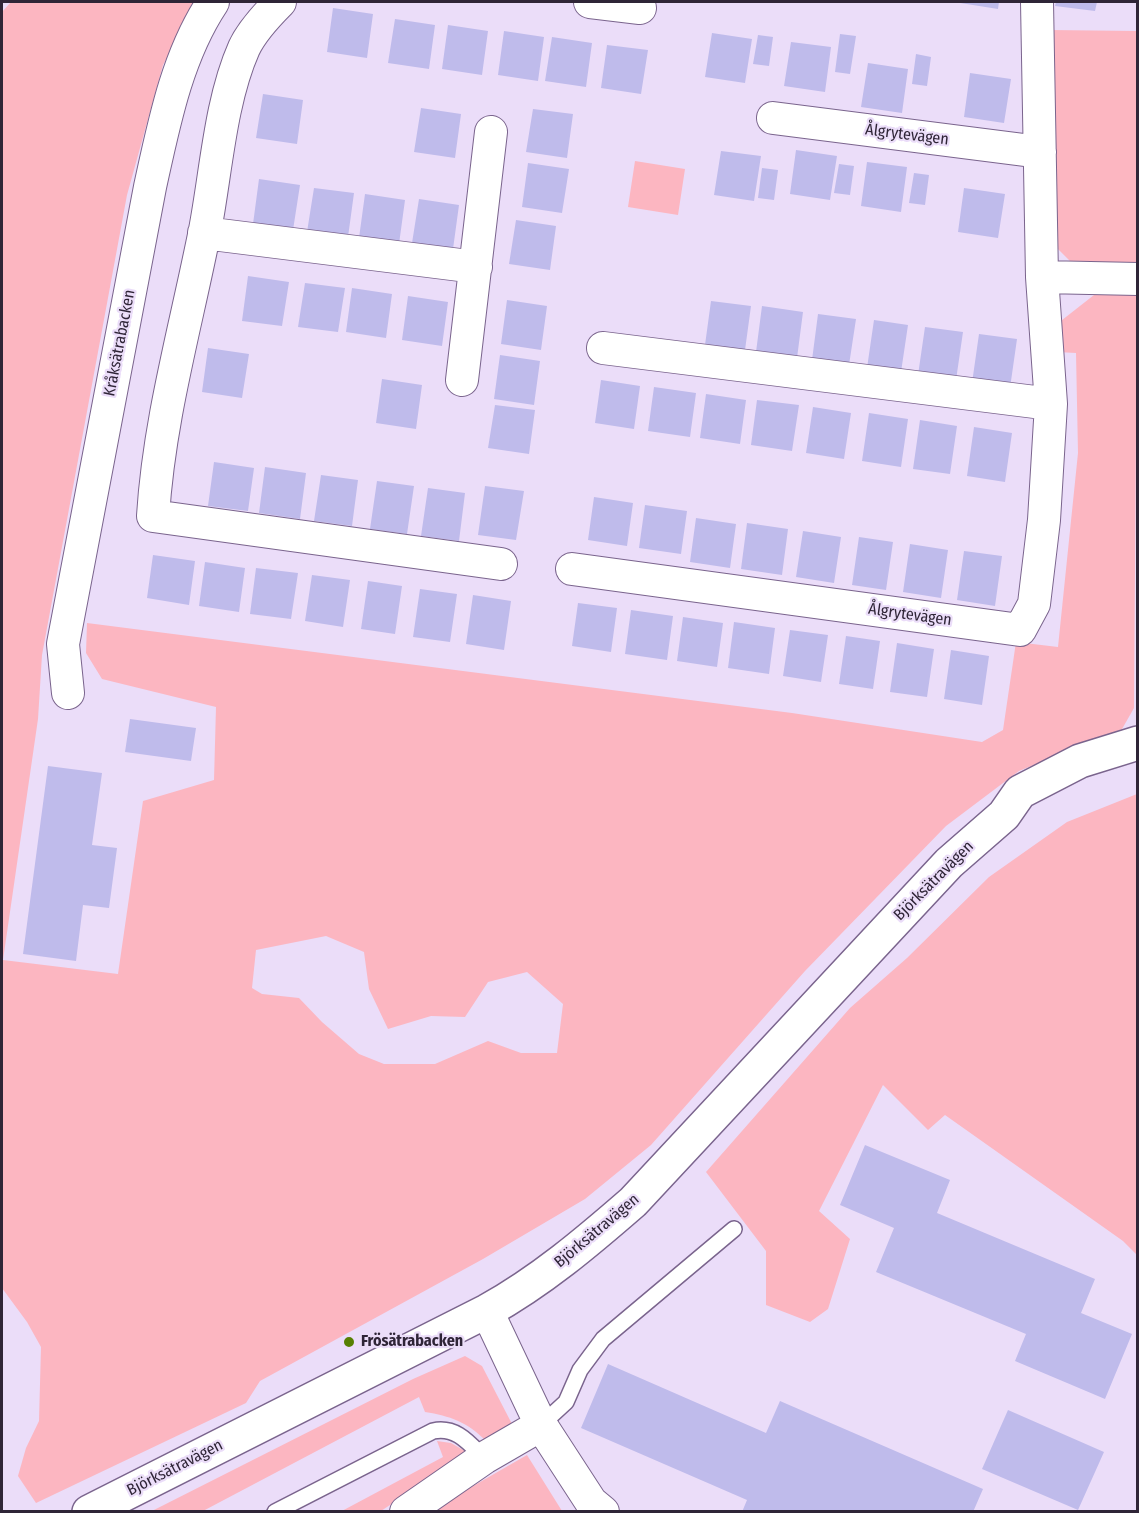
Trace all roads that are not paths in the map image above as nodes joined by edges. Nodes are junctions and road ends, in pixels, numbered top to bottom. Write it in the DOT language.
graph roads {
  1 [pos="213,2"];
  2 [pos="280,2"];
  3 [pos="590,2"];
  4 [pos="1036,2"];
  5 [pos="640,8"];
  6 [pos="773,118"];
  7 [pos="491,132"];
  8 [pos="1040,152"];
  9 [pos="204,232"];
  10 [pos="476,267"];
  11 [pos="1042,277"];
  12 [pos="1137,279"];
  13 [pos="603,348"];
  14 [pos="462,380"];
  15 [pos="1051,404"];
  16 [pos="501,564"];
  17 [pos="572,568"];
  18 [pos="68,693"];
  19 [pos="1137,743"];
  20 [pos="1137,767"];
  21 [pos="1004,815"];
  22 [pos="734,1229"];
  23 [pos="487,1311"];
  24 [pos="541,1425"];
  25 [pos="484,1458"];
  26 [pos="89,1512"];
  27 [pos="275,1512"];
  28 [pos="406,1512"];
  29 [pos="603,1512"];
  1 -- 18 [label="street, Kråksätrabacken"];
  2 -- 9 [label="street"];
  3 -- 5 [label="street"];
  4 -- 8 [label="street, Ålgrytevägen"];
  6 -- 8 [label="street, Ålgrytevägen"];
  7 -- 10 [label="street"];
  8 -- 11 [label="street, Ålgrytevägen"];
  9 -- 10 [label="street"];
  9 -- 16 [label="street"];
  10 -- 14 [label="street"];
  11 -- 12 [label="street"];
  11 -- 15 [label="street, Ålgrytevägen"];
  13 -- 15 [label="street"];
  15 -- 17 [label="street, Ålgrytevägen"];
  19 -- 21 [label="street, Björksätravägen"];
  20 -- 21 [label="street, Björksätravägen"];
  21 -- 23 [label="street, Björksätravägen"];
  22 -- 24 [label="lane"];
  23 -- 24 [label="street"];
  23 -- 26 [label="street, Björksätravägen"];
  24 -- 25 [label="street"];
  24 -- 29 [label="street"];
  25 -- 27 [label="lane"];
  25 -- 28 [label="street"];
}
